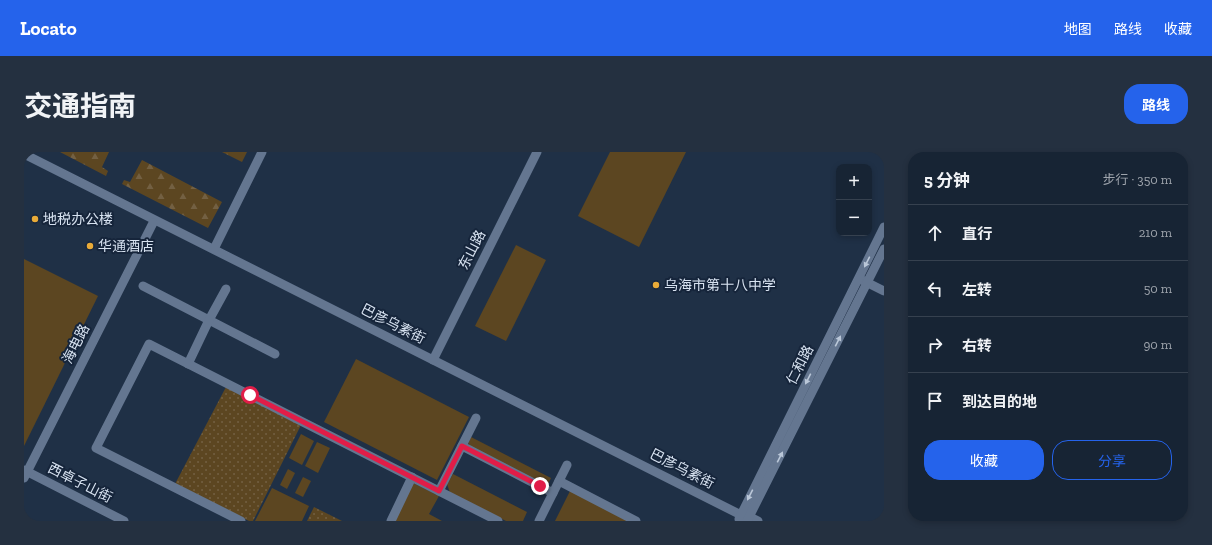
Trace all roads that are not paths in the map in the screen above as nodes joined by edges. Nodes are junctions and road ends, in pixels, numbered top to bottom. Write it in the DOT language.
graph roads {
  1 [pos="262,152"];
  2 [pos="537,152"];
  3 [pos="24,154"];
  4 [pos="24,158"];
  5 [pos="153,223"];
  6 [pos="884,227"];
  7 [pos="214,249"];
  8 [pos="884,249"];
  9 [pos="858,278"];
  10 [pos="867,283"];
  11 [pos="143,286"];
  12 [pos="226,289"];
  13 [pos="884,292"];
  14 [pos="209,320"];
  15 [pos="275,354"];
  16 [pos="433,360"];
  17 [pos="188,364"];
  18 [pos="476,418"];
  19 [pos="462,446"];
  20 [pos="567,465"];
  21 [pos="25,473"];
  22 [pos="412,477"];
  23 [pos="559,481"];
  24 [pos="439,491"];
  25 [pos="553,493"];
  26 [pos="743,518"];
  27 [pos="124,521"];
  28 [pos="241,521"];
  29 [pos="391,521"];
  30 [pos="498,521"];
  31 [pos="539,521"];
  32 [pos="636,521"];
  33 [pos="758,521"];
  1 -- 7 [label="street"];
  2 -- 16 [label="street, 东山路"];
  3 -- 7 [label="street, 巴彦乌素街"];
  4 -- 5 [label="street, 巴彦乌素街"];
  5 -- 21 [label="street, 海电路"];
  5 -- 26 [label="street, 巴彦乌素街"];
  6 -- 9 [label="street, 仁和路, one-way"];
  7 -- 16 [label="street, 巴彦乌素街"];
  8 -- 10 [label="street, 仁和路"];
  9 -- 10 [label="street"];
  9 -- 26 [label="street, 仁和路, one-way"];
  10 -- 13 [label="street"];
  26 -- 10 [label="street, 仁和路, one-way"];
  11 -- 14 [label="street"];
  12 -- 14 [label="street"];
  14 -- 15 [label="street"];
  14 -- 17 [label="street"];
  16 -- 26 [label="street, 巴彦乌素街"];
  17 -- 22 [label="street"];
  17 -- 28 [label="street"];
  18 -- 19 [label="street"];
  19 -- 24 [label="street"];
  19 -- 25 [label="street"];
  20 -- 23 [label="street"];
  21 -- 27 [label="street, 西卓子山街"];
  22 -- 24 [label="street"];
  22 -- 29 [label="street"];
  23 -- 25 [label="street"];
  23 -- 32 [label="street"];
  24 -- 30 [label="street"];
  25 -- 31 [label="street"];
  26 -- 33 [label="street"];
}
